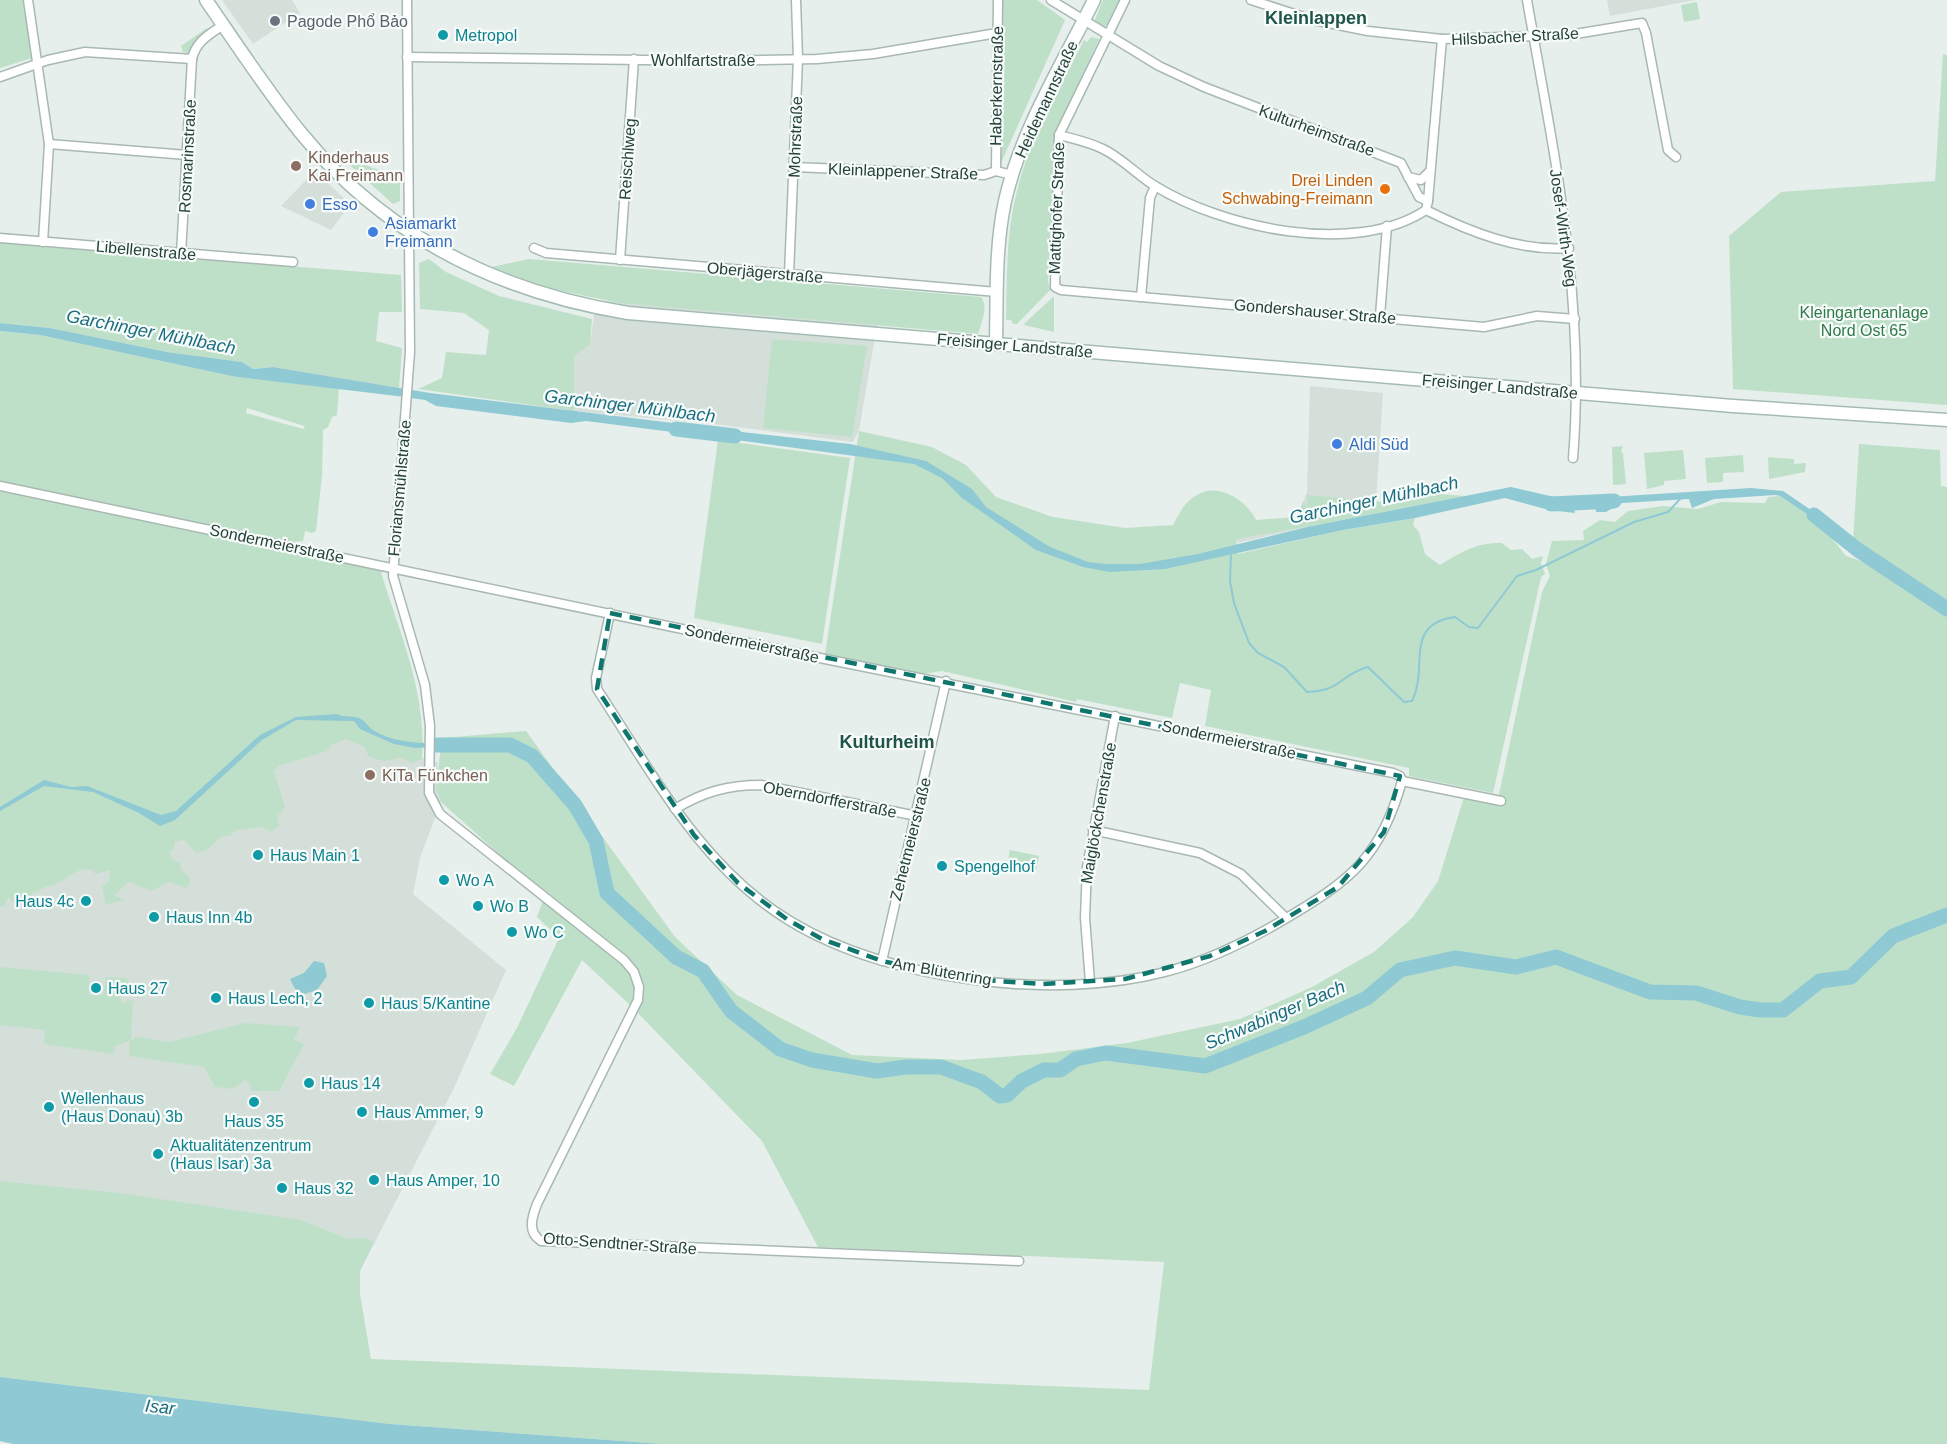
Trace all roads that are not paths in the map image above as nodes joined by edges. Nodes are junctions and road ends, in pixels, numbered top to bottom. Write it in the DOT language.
graph roads {
  1 [pos="28,0"];
  2 [pos="206,0"];
  3 [pos="407,0"];
  4 [pos="796,0"];
  5 [pos="998,0"];
  6 [pos="1051,0"];
  7 [pos="1094,0"];
  8 [pos="1125,0"];
  9 [pos="1251,0"];
  10 [pos="1527,0"];
  11 [pos="1083,22"];
  12 [pos="223,25"];
  13 [pos="997,33"];
  14 [pos="1107,36"];
  15 [pos="1534,37"];
  16 [pos="1442,39"];
  17 [pos="407,57"];
  18 [pos="192,59"];
  19 [pos="634,59"];
  20 [pos="798,59"];
  21 [pos="38,64"];
  22 [pos="0,77"];
  23 [pos="1059,135"];
  24 [pos="49,144"];
  25 [pos="187,155"];
  26 [pos="1676,157"];
  27 [pos="794,167"];
  28 [pos="996,171"];
  29 [pos="1430,171"];
  30 [pos="1012,175"];
  31 [pos="1408,177"];
  32 [pos="1155,186"];
  33 [pos="1427,205"];
  34 [pos="1387,226"];
  35 [pos="409,232"];
  36 [pos="0,238"];
  37 [pos="43,242"];
  38 [pos="534,248"];
  39 [pos="1569,248"];
  40 [pos="182,254"];
  41 [pos="620,260"];
  42 [pos="293,262"];
  43 [pos="789,274"];
  44 [pos="1055,287"];
  45 [pos="997,292"];
  46 [pos="1141,297"];
  47 [pos="1380,316"];
  48 [pos="1575,319"];
  49 [pos="996,343"];
  50 [pos="1577,393"];
  51 [pos="1947,420"];
  52 [pos="1573,458"];
  53 [pos="0,486"];
  54 [pos="393,566"];
  55 [pos="609,613"];
  56 [pos="946,681"];
  57 [pos="1115,716"];
  58 [pos="1402,782"];
  59 [pos="1501,801"];
  60 [pos="675,809"];
  61 [pos="917,816"];
  62 [pos="1093,830"];
  63 [pos="561,910"];
  64 [pos="1286,918"];
  65 [pos="882,961"];
  66 [pos="1090,982"];
  67 [pos="1019,1261"];
  1 -- 21 [label="street"];
  2 -- 12 [label="main road, Freisinger Landstraße"];
  3 -- 17 [label="street, Floriansmühlstraße"];
  4 -- 20 [label="street, Mohrstraße"];
  5 -- 13 [label="street, Haberkernstraße"];
  6 -- 11 [label="street, Kulturheimstraße"];
  7 -- 11 [label="main road, Heidemannstraße"];
  8 -- 14 [label="street, Mattighofer Straße"];
  9 -- 16 [label="street, Hilsbacher Straße"];
  10 -- 15 [label="street, Josef-Wirth-Weg"];
  11 -- 14 [label="street, Kulturheimstraße"];
  11 -- 30 [label="main road, Heidemannstraße"];
  12 -- 18 [label="street"];
  12 -- 35 [label="main road, Freisinger Landstraße"];
  13 -- 20 [label="street, Wohlfartstraße"];
  13 -- 28 [label="street, Haberkernstraße"];
  14 -- 23 [label="street, Mattighofer Straße"];
  14 -- 31 [label="street, Kulturheimstraße"];
  15 -- 16 [label="street, Hilsbacher Straße"];
  15 -- 26 [label="street, Hilsbacher Straße"];
  15 -- 39 [label="street, Josef-Wirth-Weg"];
  16 -- 29 [label="street"];
  17 -- 19 [label="street, Wohlfartstraße"];
  17 -- 35 [label="street, Floriansmühlstraße"];
  18 -- 21 [label="street"];
  18 -- 25 [label="street, Rosmarinstraße"];
  19 -- 20 [label="street, Wohlfartstraße"];
  19 -- 41 [label="street, Reischlweg"];
  20 -- 27 [label="street, Mohrstraße"];
  21 -- 22 [label="street"];
  21 -- 24 [label="street"];
  23 -- 32 [label="street"];
  23 -- 44 [label="street, Mattighofer Straße"];
  24 -- 25 [label="street"];
  24 -- 37 [label="street"];
  25 -- 40 [label="street, Rosmarinstraße"];
  27 -- 28 [label="street, Kleinlappener Straße"];
  27 -- 43 [label="street, Mohrstraße"];
  28 -- 30 [label="street, Kleinlappener Straße"];
  29 -- 31 [label="street"];
  29 -- 33 [label="street"];
  30 -- 45 [label="main road, Heidemannstraße"];
  31 -- 33 [label="street, Kulturheimstraße"];
  32 -- 34 [label="street"];
  32 -- 46 [label="street"];
  33 -- 34 [label="street"];
  33 -- 39 [label="street, Kulturheimstraße"];
  34 -- 47 [label="street"];
  35 -- 49 [label="main road, Freisinger Landstraße"];
  35 -- 54 [label="street, Floriansmühlstraße"];
  36 -- 37 [label="street, Libellenstraße"];
  37 -- 40 [label="street, Libellenstraße"];
  38 -- 41 [label="street, Oberjägerstraße"];
  39 -- 48 [label="street, Josef-Wirth-Weg"];
  40 -- 42 [label="street, Libellenstraße"];
  41 -- 43 [label="street, Oberjägerstraße"];
  43 -- 45 [label="street, Oberjägerstraße"];
  44 -- 46 [label="street, Gondershauser Straße"];
  45 -- 49 [label="main road, Heidemannstraße"];
  46 -- 47 [label="street, Gondershauser Straße"];
  47 -- 48 [label="street, Gondershauser Straße"];
  48 -- 50 [label="street, Josef-Wirth-Weg"];
  49 -- 50 [label="main road, Freisinger Landstraße"];
  50 -- 51 [label="main road, Freisinger Landstraße"];
  50 -- 52 [label="street, Josef-Wirth-Weg"];
  53 -- 54 [label="street, Sondermeierstraße"];
  54 -- 55 [label="street, Sondermeierstraße"];
  54 -- 63 [label="street, Floriansmühlstraße"];
  55 -- 56 [label="street, Sondermeierstraße"];
  55 -- 60 [label="street, Am Blütenring"];
  56 -- 57 [label="street, Sondermeierstraße"];
  56 -- 61 [label="street, Zehetmeierstraße"];
  57 -- 58 [label="street, Sondermeierstraße"];
  57 -- 62 [label="street, Maiglöckchenstraße"];
  58 -- 59 [label="street, Sondermeierstraße"];
  58 -- 64 [label="street, Am Blütenring"];
  60 -- 61 [label="street, Oberndorfferstraße"];
  60 -- 65 [label="street, Am Blütenring"];
  61 -- 65 [label="street, Zehetmeierstraße"];
  62 -- 64 [label="street"];
  62 -- 66 [label="street, Maiglöckchenstraße"];
  63 -- 67 [label="street, Otto-Sendtner-Straße"];
  64 -- 66 [label="street, Am Blütenring"];
  65 -- 66 [label="street, Am Blütenring"];
}
